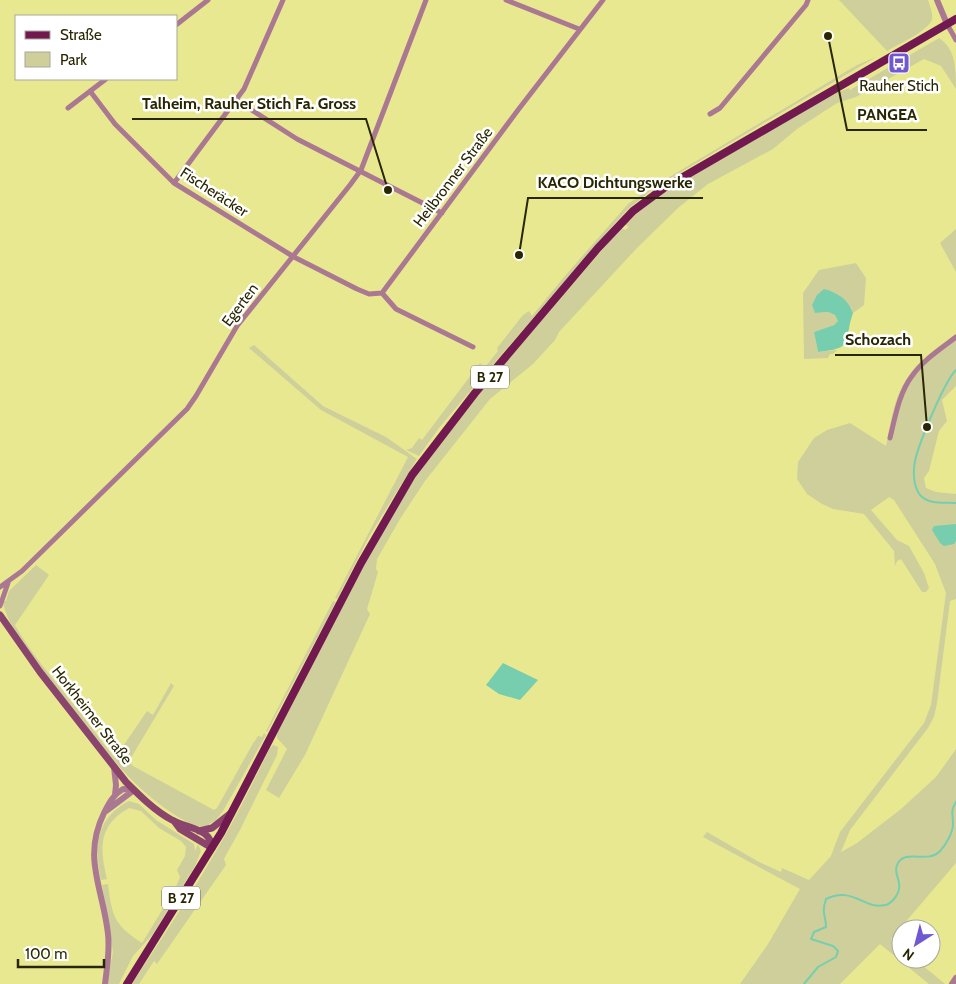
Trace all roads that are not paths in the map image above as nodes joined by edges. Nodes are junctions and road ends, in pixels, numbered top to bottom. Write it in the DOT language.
graph roads {
  1 [pos="208,0"];
  2 [pos="283,0"];
  3 [pos="426,0"];
  4 [pos="506,0"];
  5 [pos="603,0"];
  6 [pos="808,0"];
  7 [pos="937,0"];
  8 [pos="956,19"];
  9 [pos="178,23"];
  10 [pos="947,24"];
  11 [pos="579,29"];
  12 [pos="956,40"];
  13 [pos="105,80"];
  14 [pos="90,91"];
  15 [pos="236,100"];
  16 [pos="68,108"];
  17 [pos="710,114"];
  18 [pos="361,170"];
  19 [pos="174,184"];
  20 [pos="442,213"];
  21 [pos="294,258"];
  22 [pos="382,292"];
  23 [pos="956,337"];
  24 [pos="473,347"];
  25 [pos="890,438"];
  26 [pos="9,581"];
  27 [pos="0,587"];
  28 [pos="0,606"];
  29 [pos="0,615"];
  30 [pos="114,767"];
  31 [pos="134,790"];
  32 [pos="115,795"];
  33 [pos="105,812"];
  34 [pos="232,812"];
  35 [pos="174,821"];
  36 [pos="199,831"];
  37 [pos="212,848"];
  38 [pos="956,978"];
  39 [pos="129,981"];
  40 [pos="105,984"];
  41 [pos="952,984"];
  1 -- 9 [label="street"];
  2 -- 15 [label="street"];
  3 -- 18 [label="street, Egerten"];
  4 -- 11 [label="street"];
  5 -- 11 [label="street, Heilbronner Straße"];
  6 -- 17 [label="street"];
  7 -- 10 [label="street"];
  8 -- 10 [label="main road, B 27"];
  10 -- 12 [label="street"];
  10 -- 34 [label="main road, B 27"];
  11 -- 20 [label="street, Heilbronner Straße"];
  13 -- 14 [label="street"];
  14 -- 16 [label="street"];
  14 -- 19 [label="street, Fischeräcker"];
  15 -- 18 [label="street"];
  15 -- 19 [label="street"];
  18 -- 20 [label="street"];
  18 -- 21 [label="street, Egerten"];
  19 -- 21 [label="street, Fischeräcker"];
  20 -- 22 [label="street, Heilbronner Straße"];
  21 -- 22 [label="street"];
  21 -- 26 [label="street, Egerten"];
  22 -- 24 [label="street"];
  23 -- 25 [label="street"];
  26 -- 27 [label="street, Egerten"];
  26 -- 28 [label="street"];
  29 -- 30 [label="main road, Horkheimer Straße"];
  30 -- 31 [label="main road, Horkheimer Straße"];
  30 -- 32 [label="street"];
  31 -- 32 [label="street"];
  31 -- 33 [label="street"];
  31 -- 35 [label="main road, Horkheimer Straße"];
  32 -- 33 [label="street"];
  33 -- 40 [label="street"];
  34 -- 36 [label="main road"];
  34 -- 37 [label="main road, B 27"];
  35 -- 36 [label="main road, Horkheimer Straße"];
  35 -- 37 [label="main road, Horkheimer Straße"];
  36 -- 37 [label="main road"];
  37 -- 39 [label="main road, B 27"];
  38 -- 41 [label="street"];
}
